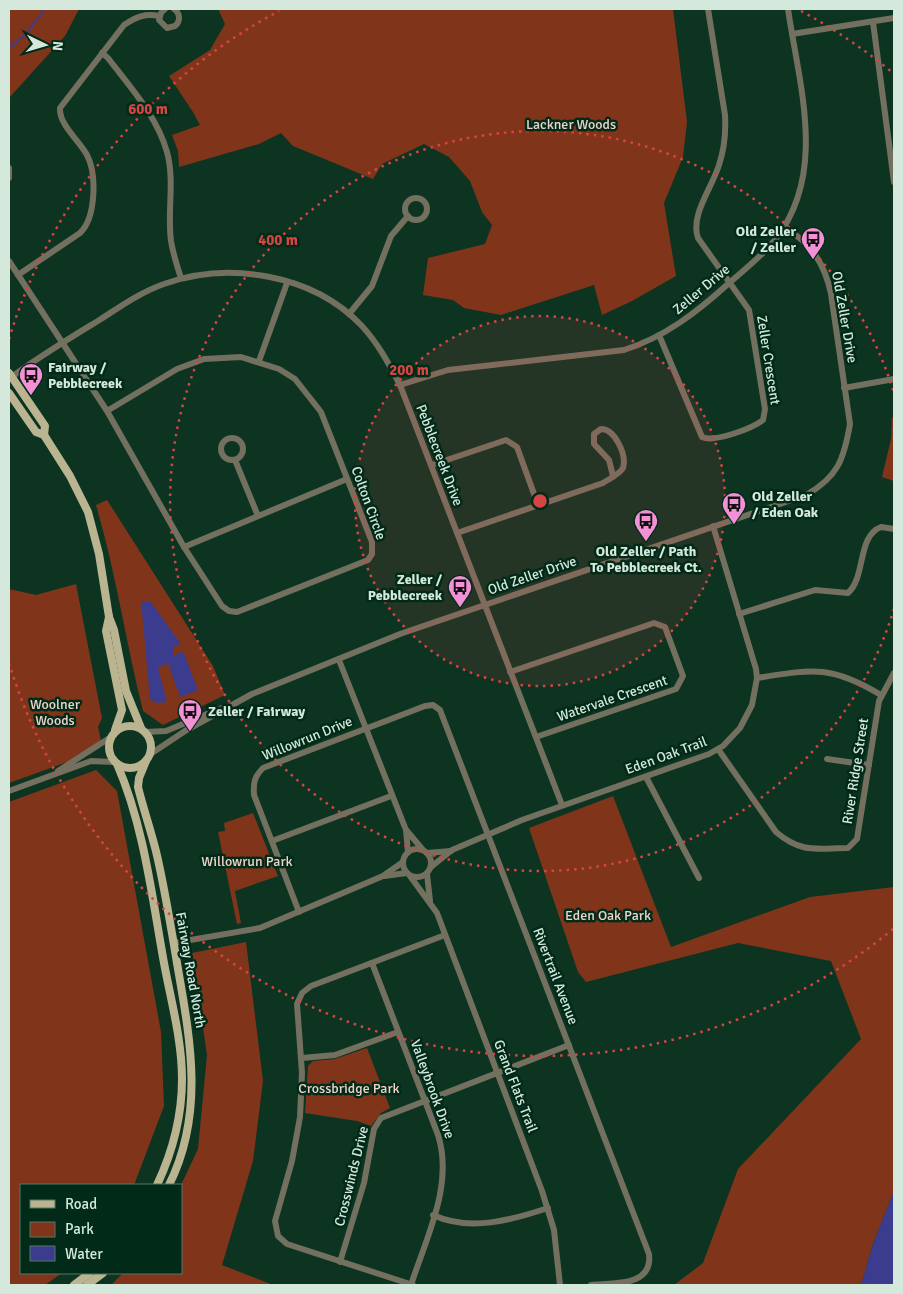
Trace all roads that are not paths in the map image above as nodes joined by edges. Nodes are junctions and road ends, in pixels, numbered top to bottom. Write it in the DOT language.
graph roads {
  1 [pos="165,9"];
  2 [pos="174,9"];
  3 [pos="708,9"];
  4 [pos="788,9"];
  5 [pos="160,16"];
  6 [pos="894,18"];
  7 [pos="873,22"];
  8 [pos="792,34"];
  9 [pos="102,53"];
  10 [pos="9,168"];
  11 [pos="9,178"];
  12 [pos="894,182"];
  13 [pos="408,216"];
  14 [pos="784,227"];
  15 [pos="9,261"];
  16 [pos="18,275"];
  17 [pos="181,278"];
  18 [pos="730,282"];
  19 [pos="287,283"];
  20 [pos="349,314"];
  21 [pos="659,335"];
  22 [pos="63,342"];
  23 [pos="260,361"];
  24 [pos="10,376"];
  25 [pos="894,380"];
  26 [pos="400,385"];
  27 [pos="844,388"];
  28 [pos="9,393"];
  29 [pos="107,411"];
  30 [pos="44,435"];
  31 [pos="234,460"];
  32 [pos="432,465"];
  33 [pos="613,476"];
  34 [pos="347,479"];
  35 [pos="538,505"];
  36 [pos="258,516"];
  37 [pos="712,526"];
  38 [pos="894,529"];
  39 [pos="457,533"];
  40 [pos="184,547"];
  41 [pos="484,604"];
  42 [pos="739,614"];
  43 [pos="109,618"];
  44 [pos="339,660"];
  45 [pos="510,672"];
  46 [pos="894,673"];
  47 [pos="757,678"];
  48 [pos="881,695"];
  49 [pos="237,702"];
  50 [pos="366,728"];
  51 [pos="143,730"];
  52 [pos="113,734"];
  53 [pos="536,737"];
  54 [pos="718,750"];
  55 [pos="148,758"];
  56 [pos="827,759"];
  57 [pos="116,763"];
  58 [pos="869,765"];
  59 [pos="53,775"];
  60 [pos="646,777"];
  61 [pos="9,791"];
  62 [pos="391,796"];
  63 [pos="562,805"];
  64 [pos="406,830"];
  65 [pos="489,834"];
  66 [pos="272,841"];
  67 [pos="452,850"];
  68 [pos="425,851"];
  69 [pos="408,852"];
  70 [pos="403,862"];
  71 [pos="431,867"];
  72 [pos="428,874"];
  73 [pos="408,875"];
  74 [pos="383,876"];
  75 [pos="699,878"];
  76 [pos="430,901"];
  77 [pos="299,912"];
  78 [pos="445,935"];
  79 [pos="173,943"];
  80 [pos="372,963"];
  81 [pos="398,1032"];
  82 [pos="569,1045"];
  83 [pos="302,1058"];
  84 [pos="497,1072"];
  85 [pos="425,1100"];
  86 [pos="157,1184"];
  87 [pos="169,1184"];
  88 [pos="548,1208"];
  89 [pos="434,1215"];
  90 [pos="340,1262"];
  91 [pos="89,1274"];
  92 [pos="102,1274"];
  93 [pos="74,1285"];
  94 [pos="87,1285"];
  95 [pos="412,1285"];
  96 [pos="560,1285"];
  97 [pos="591,1285"];
  1 -- 5 [label="street"];
  2 -- 5 [label="street"];
  3 -- 18 [label="street"];
  4 -- 8 [label="street, Zeller Drive"];
  5 -- 9 [label="street"];
  6 -- 7 [label="street"];
  7 -- 8 [label="street"];
  7 -- 12 [label="street"];
  8 -- 14 [label="street, Zeller Drive"];
  9 -- 16 [label="street"];
  9 -- 17 [label="street"];
  10 -- 11 [label="street"];
  13 -- 20 [label="street"];
  14 -- 18 [label="street, Zeller Drive"];
  14 -- 27 [label="street, Old Zeller Drive"];
  15 -- 16 [label="street, Colton Circle"];
  16 -- 22 [label="street, Colton Circle"];
  17 -- 19 [label="street, Pebblecreek Drive"];
  17 -- 22 [label="street, Pebblecreek Drive"];
  18 -- 21 [label="street, Zeller Drive"];
  18 -- 21 [label="street, Zeller Crescent"];
  19 -- 20 [label="street, Pebblecreek Drive"];
  19 -- 23 [label="street"];
  20 -- 26 [label="street, Pebblecreek Drive"];
  21 -- 26 [label="street, Zeller Drive"];
  22 -- 24 [label="street, Pebblecreek Drive"];
  22 -- 29 [label="street, Colton Circle"];
  23 -- 29 [label="street, Colton Circle"];
  23 -- 34 [label="street, Colton Circle"];
  24 -- 30 [label="main road"];
  25 -- 27 [label="street"];
  26 -- 32 [label="street, Pebblecreek Drive"];
  27 -- 37 [label="street, Old Zeller Drive"];
  28 -- 30 [label="main road"];
  29 -- 40 [label="street, Colton Circle"];
  30 -- 43 [label="main road"];
  31 -- 36 [label="street"];
  32 -- 35 [label="street"];
  32 -- 39 [label="street, Pebblecreek Drive"];
  33 -- 33 [label="street"];
  33 -- 35 [label="street"];
  34 -- 36 [label="street"];
  34 -- 40 [label="street, Colton Circle"];
  35 -- 39 [label="street"];
  36 -- 40 [label="street"];
  37 -- 41 [label="street, Old Zeller Drive"];
  37 -- 42 [label="street, Eden Oak Trail"];
  38 -- 42 [label="street"];
  39 -- 41 [label="street, Pebblecreek Drive"];
  41 -- 44 [label="street, Old Zeller Drive"];
  41 -- 45 [label="street, Pebblecreek Drive"];
  42 -- 47 [label="street, Eden Oak Trail"];
  43 -- 51 [label="main road"];
  43 -- 52 [label="main road"];
  44 -- 49 [label="street, Old Zeller Drive"];
  44 -- 50 [label="street"];
  45 -- 53 [label="street, Pebblecreek Drive"];
  45 -- 53 [label="street, Watervale Crescent"];
  46 -- 48 [label="street"];
  47 -- 48 [label="street"];
  47 -- 54 [label="street, Eden Oak Trail"];
  48 -- 58 [label="street, River Ridge Street"];
  49 -- 51 [label="street, Old Zeller Drive"];
  49 -- 55 [label="street, Old Zeller Drive"];
  50 -- 62 [label="street"];
  50 -- 65 [label="street, Rivertrail Avenue"];
  50 -- 66 [label="street, Willowrun Drive"];
  51 -- 52 [label="main road"];
  51 -- 55 [label="main road"];
  52 -- 57 [label="main road"];
  52 -- 59 [label="street"];
  53 -- 63 [label="street, Pebblecreek Drive"];
  54 -- 58 [label="street, River Ridge Street"];
  54 -- 60 [label="street, Eden Oak Trail"];
  55 -- 57 [label="main road"];
  55 -- 79 [label="main road, Fairway Road North"];
  56 -- 58 [label="street"];
  57 -- 59 [label="street"];
  57 -- 86 [label="main road, Fairway Road North"];
  59 -- 61 [label="street"];
  60 -- 63 [label="street, Eden Oak Trail"];
  60 -- 75 [label="street"];
  62 -- 64 [label="street"];
  62 -- 66 [label="street"];
  63 -- 65 [label="street, Eden Oak Trail"];
  64 -- 68 [label="street"];
  64 -- 69 [label="street"];
  65 -- 67 [label="street, Eden Oak Trail"];
  65 -- 82 [label="street, Rivertrail Avenue"];
  66 -- 77 [label="street, Willowrun Drive"];
  67 -- 68 [label="street, Eden Oak Trail"];
  67 -- 71 [label="street, Eden Oak Trail"];
  68 -- 69 [label="street"];
  68 -- 71 [label="street"];
  69 -- 70 [label="street"];
  70 -- 73 [label="street"];
  70 -- 74 [label="street"];
  71 -- 72 [label="street"];
  72 -- 73 [label="street"];
  72 -- 76 [label="street, Grand Flats Trail"];
  73 -- 74 [label="street"];
  73 -- 76 [label="street, Grand Flats Trail"];
  74 -- 77 [label="street"];
  76 -- 78 [label="street, Grand Flats Trail"];
  77 -- 79 [label="street"];
  78 -- 80 [label="street"];
  78 -- 84 [label="street, Grand Flats Trail"];
  79 -- 87 [label="main road, Fairway Road North"];
  80 -- 81 [label="street, Valleybrook Drive"];
  80 -- 83 [label="street"];
  81 -- 83 [label="street"];
  81 -- 85 [label="street, Valleybrook Drive"];
  82 -- 84 [label="street, Crosswinds Drive"];
  82 -- 97 [label="street, Rivertrail Avenue"];
  83 -- 90 [label="street"];
  84 -- 85 [label="street, Crosswinds Drive"];
  84 -- 88 [label="street, Grand Flats Trail"];
  85 -- 89 [label="street, Valleybrook Drive"];
  85 -- 90 [label="street, Crosswinds Drive"];
  88 -- 89 [label="street"];
  88 -- 96 [label="street, Grand Flats Trail"];
  89 -- 95 [label="street, Valleybrook Drive"];
  90 -- 95 [label="street"];
  91 -- 93 [label="main road"];
  92 -- 94 [label="main road"];
}
